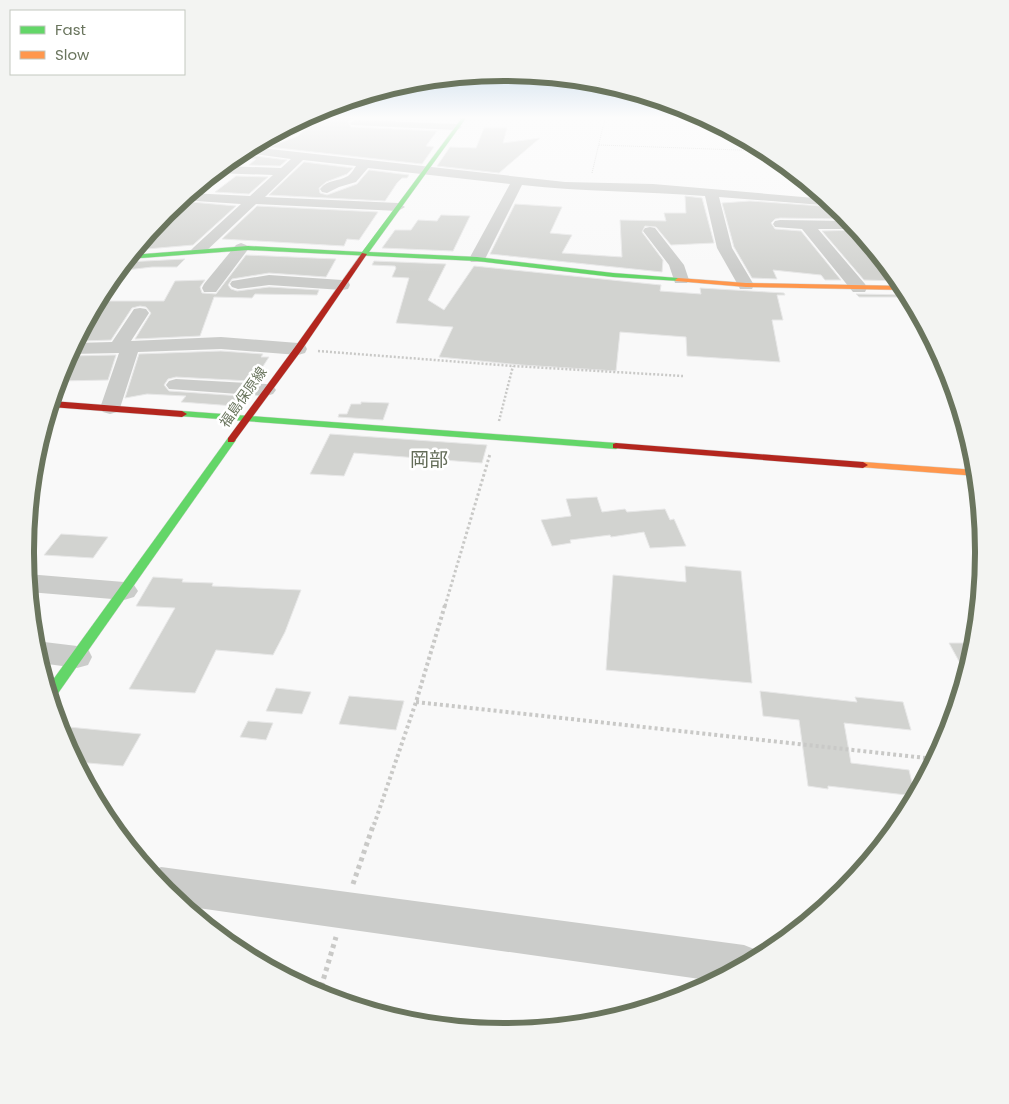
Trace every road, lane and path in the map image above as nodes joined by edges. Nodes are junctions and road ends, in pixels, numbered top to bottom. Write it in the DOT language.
graph roads {
  1 [pos="230,170"];
  2 [pos="288,170"];
  3 [pos="360,170"];
  4 [pos="413,170"];
  5 [pos="593,170"];
  6 [pos="426,171"];
  7 [pos="284,172"];
  8 [pos="518,181"];
  9 [pos="589,186"];
  10 [pos="327,189"];
  11 [pos="711,192"];
  12 [pos="195,197"];
  13 [pos="255,200"];
  14 [pos="819,202"];
  15 [pos="398,208"];
  16 [pos="370,220"];
  17 [pos="388,222"];
  18 [pos="780,224"];
  19 [pos="807,225"];
  20 [pos="842,225"];
  21 [pos="650,231"];
  22 [pos="241,248"];
  23 [pos="199,250"];
  24 [pos="364,254"];
  25 [pos="139,256"];
  26 [pos="477,259"];
  27 [pos="681,280"];
  28 [pos="238,284"];
  29 [pos="342,285"];
  30 [pos="746,285"];
  31 [pos="210,288"];
  32 [pos="859,288"];
  33 [pos="895,288"];
  34 [pos="140,313"];
  35 [pos="124,348"];
  36 [pos="80,349"];
  37 [pos="298,349"];
  38 [pos="514,366"];
  39 [pos="683,376"];
  40 [pos="176,385"];
  41 [pos="266,390"];
  42 [pos="58,404"];
  43 [pos="110,408"];
  44 [pos="247,418"];
  45 [pos="495,437"];
  46 [pos="968,472"];
  47 [pos="35,584"];
  48 [pos="124,591"];
  49 [pos="45,653"];
  50 [pos="77,657"];
  51 [pos="54,688"];
  52 [pos="416,702"];
  53 [pos="928,758"];
  54 [pos="174,887"];
  55 [pos="344,910"];
  56 [pos="733,964"];
  57 [pos="322,986"];
  1 -- 7 [label="street"];
  2 -- 7 [label="street"];
  3 -- 10 [label="street"];
  4 -- 6 [label="street"];
  5 -- 9 [label="path"];
  6 -- 8 [label="street"];
  6 -- 15 [label="street, 福島保原線"];
  7 -- 13 [label="street"];
  8 -- 9 [label="street"];
  8 -- 26 [label="street"];
  9 -- 11 [label="street"];
  11 -- 14 [label="street"];
  11 -- 30 [label="street"];
  12 -- 13 [label="street"];
  13 -- 15 [label="street"];
  13 -- 23 [label="street"];
  15 -- 17 [label="street, 福島保原線"];
  16 -- 17 [label="street"];
  17 -- 24 [label="street, 福島保原線"];
  18 -- 19 [label="street"];
  19 -- 20 [label="street"];
  19 -- 32 [label="street"];
  21 -- 27 [label="street"];
  22 -- 23 [label="street"];
  22 -- 24 [label="street"];
  22 -- 31 [label="street"];
  23 -- 25 [label="street"];
  24 -- 26 [label="street"];
  24 -- 29 [label="street, 福島保原線"];
  26 -- 27 [label="street"];
  27 -- 30 [label="street"];
  28 -- 29 [label="street"];
  29 -- 37 [label="street, 福島保原線"];
  30 -- 32 [label="street"];
  32 -- 33 [label="street"];
  34 -- 35 [label="street"];
  35 -- 36 [label="street"];
  35 -- 37 [label="street"];
  35 -- 43 [label="street"];
  37 -- 38 [label="path"];
  37 -- 41 [label="street, 福島保原線"];
  38 -- 39 [label="path"];
  38 -- 45 [label="path"];
  40 -- 41 [label="street"];
  41 -- 44 [label="street, 福島保原線"];
  42 -- 43 [label="street"];
  43 -- 44 [label="street"];
  44 -- 45 [label="street"];
  44 -- 48 [label="street, 福島保原線"];
  45 -- 46 [label="street"];
  45 -- 52 [label="path"];
  47 -- 48 [label="street"];
  48 -- 50 [label="street, 福島保原線"];
  49 -- 50 [label="street"];
  50 -- 51 [label="street, 福島保原線"];
  52 -- 53 [label="path"];
  52 -- 55 [label="path"];
  54 -- 55 [label="street"];
  55 -- 56 [label="street"];
  55 -- 57 [label="path"];
}
